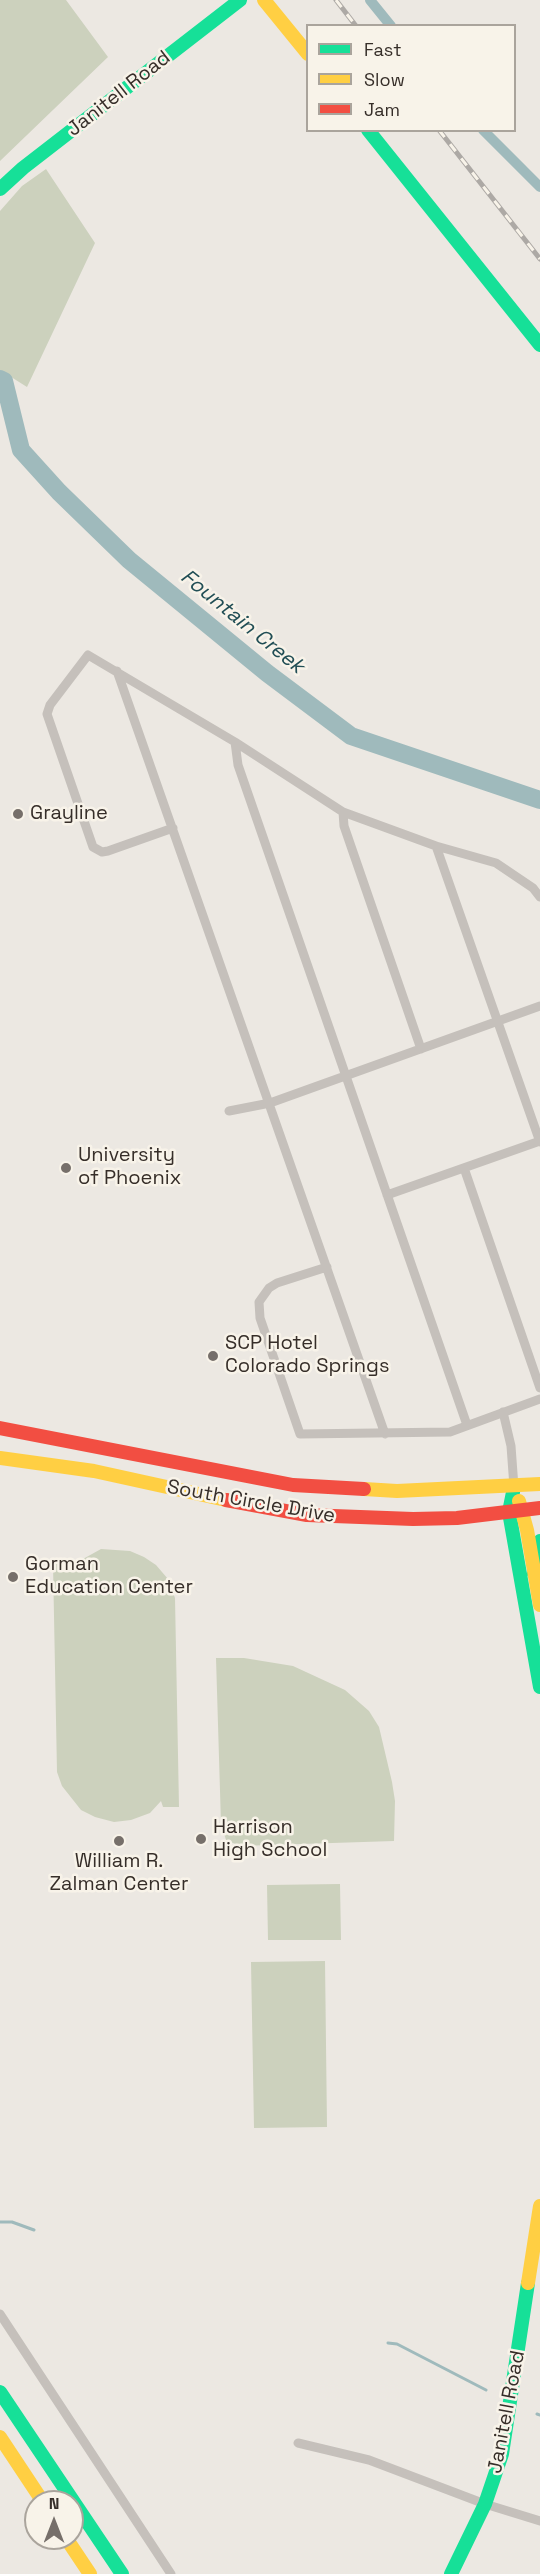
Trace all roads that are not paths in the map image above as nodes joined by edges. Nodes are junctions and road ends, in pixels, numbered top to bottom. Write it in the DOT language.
graph roads {
  1 [pos="240,0"];
  2 [pos="264,0"];
  3 [pos="306,52"];
  4 [pos="370,132"];
  5 [pos="0,189"];
  6 [pos="540,345"];
  7 [pos="117,671"];
  8 [pos="235,742"];
  9 [pos="343,812"];
  10 [pos="173,828"];
  11 [pos="436,846"];
  12 [pos="540,897"];
  13 [pos="540,1006"];
  14 [pos="497,1022"];
  15 [pos="421,1049"];
  16 [pos="346,1077"];
  17 [pos="270,1103"];
  18 [pos="229,1111"];
  19 [pos="540,1142"];
  20 [pos="464,1168"];
  21 [pos="387,1195"];
  22 [pos="327,1267"];
  23 [pos="540,1388"];
  24 [pos="540,1399"];
  25 [pos="503,1412"];
  26 [pos="467,1425"];
  27 [pos="0,1428"];
  28 [pos="385,1434"];
  29 [pos="0,1458"];
  30 [pos="540,1484"];
  31 [pos="514,1487"];
  32 [pos="540,1508"];
  33 [pos="516,1511"];
  34 [pos="540,1541"];
  35 [pos="534,1573"];
  36 [pos="540,1605"];
  37 [pos="540,1688"];
  38 [pos="540,2206"];
  39 [pos="0,2314"];
  40 [pos="0,2392"];
  41 [pos="0,2437"];
  42 [pos="298,2444"];
  43 [pos="35,2490"];
  44 [pos="486,2504"];
  45 [pos="540,2521"];
  46 [pos="74,2550"];
  47 [pos="90,2574"];
  48 [pos="122,2574"];
  49 [pos="171,2574"];
  50 [pos="451,2574"];
  1 -- 5 [label="main road, Janitell Road"];
  2 -- 3 [label="main road"];
  4 -- 6 [label="main road"];
  7 -- 8 [label="street"];
  7 -- 10 [label="street"];
  7 -- 10 [label="street"];
  8 -- 9 [label="street"];
  8 -- 16 [label="street"];
  9 -- 11 [label="street"];
  9 -- 15 [label="street"];
  10 -- 17 [label="street"];
  11 -- 12 [label="street"];
  11 -- 14 [label="street"];
  13 -- 14 [label="street"];
  14 -- 15 [label="street"];
  14 -- 19 [label="street"];
  15 -- 16 [label="street"];
  16 -- 17 [label="street"];
  16 -- 21 [label="street"];
  17 -- 18 [label="street"];
  17 -- 22 [label="street"];
  19 -- 20 [label="street"];
  20 -- 21 [label="street"];
  20 -- 23 [label="street"];
  21 -- 26 [label="street"];
  22 -- 28 [label="street"];
  22 -- 28 [label="street"];
  24 -- 25 [label="street"];
  25 -- 26 [label="street"];
  25 -- 31 [label="street"];
  26 -- 28 [label="street"];
  27 -- 31 [label="main road, South Circle Drive"];
  29 -- 33 [label="main road, South Circle Drive"];
  30 -- 31 [label="main road, South Circle Drive"];
  31 -- 33 [label="main road"];
  32 -- 33 [label="main road, South Circle Drive"];
  33 -- 35 [label="main road"];
  33 -- 37 [label="main road"];
  34 -- 35 [label="main road"];
  35 -- 36 [label="main road"];
  38 -- 44 [label="main road, Janitell Road"];
  39 -- 49 [label="street"];
  40 -- 48 [label="main road"];
  41 -- 43 [label="main road"];
  42 -- 44 [label="street"];
  44 -- 45 [label="street"];
  44 -- 50 [label="main road, Janitell Road"];
  46 -- 47 [label="main road"];
}
